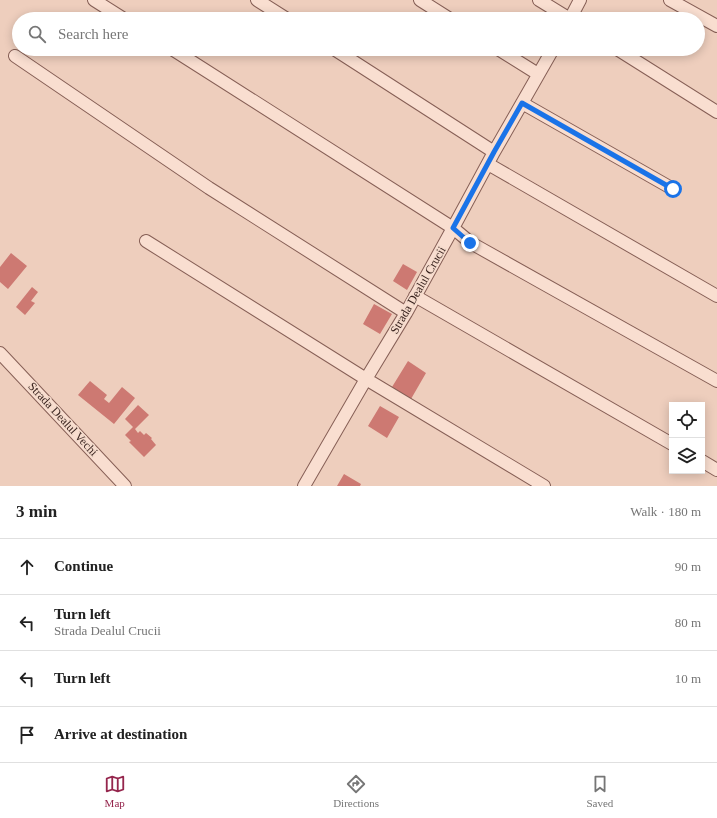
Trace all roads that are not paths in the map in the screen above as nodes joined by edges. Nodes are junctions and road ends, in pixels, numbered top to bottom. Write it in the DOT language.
graph roads {
  1 [pos="94,0"];
  2 [pos="257,0"];
  3 [pos="420,0"];
  4 [pos="540,0"];
  5 [pos="580,0"];
  6 [pos="670,0"];
  7 [pos="113,12"];
  8 [pos="276,12"];
  9 [pos="439,12"];
  10 [pos="559,12"];
  11 [pos="574,12"];
  12 [pos="692,12"];
  13 [pos="705,19"];
  14 [pos="717,26"];
  15 [pos="15,56"];
  16 [pos="183,56"];
  17 [pos="345,56"];
  18 [pos="509,56"];
  19 [pos="549,56"];
  20 [pos="628,56"];
  21 [pos="538,74"];
  22 [pos="522,103"];
  23 [pos="717,112"];
  24 [pos="494,152"];
  25 [pos="488,164"];
  26 [pos="673,189"];
  27 [pos="453,228"];
  28 [pos="146,241"];
  29 [pos="415,296"];
  30 [pos="717,296"];
  31 [pos="406,312"];
  32 [pos="0,353"];
  33 [pos="366,379"];
  34 [pos="717,381"];
  35 [pos="669,442"];
  36 [pos="705,463"];
  37 [pos="717,470"];
  38 [pos="125,486"];
  39 [pos="304,486"];
  40 [pos="544,486"];
  1 -- 7 [label="street"];
  2 -- 8 [label="street"];
  3 -- 9 [label="street"];
  4 -- 10 [label="street"];
  5 -- 11 [label="street"];
  6 -- 12 [label="street"];
  13 -- 14 [label="street"];
  15 -- 31 [label="street"];
  16 -- 27 [label="street"];
  17 -- 24 [label="street"];
  18 -- 21 [label="street"];
  19 -- 21 [label="street, Strada Dealul Crucii"];
  20 -- 23 [label="street"];
  21 -- 22 [label="street, Strada Dealul Crucii"];
  22 -- 24 [label="street, Strada Dealul Crucii"];
  22 -- 26 [label="street"];
  24 -- 25 [label="street, Strada Dealul Crucii"];
  25 -- 27 [label="street, Strada Dealul Crucii"];
  25 -- 30 [label="street"];
  27 -- 29 [label="street, Strada Dealul Crucii"];
  27 -- 34 [label="street"];
  28 -- 33 [label="street"];
  29 -- 31 [label="street, Strada Dealul Crucii"];
  29 -- 35 [label="street"];
  31 -- 33 [label="street, Strada Dealul Crucii"];
  32 -- 38 [label="street, Strada Dealul Vechi"];
  33 -- 39 [label="street, Strada Dealul Crucii"];
  33 -- 40 [label="street"];
  36 -- 37 [label="street"];
}
